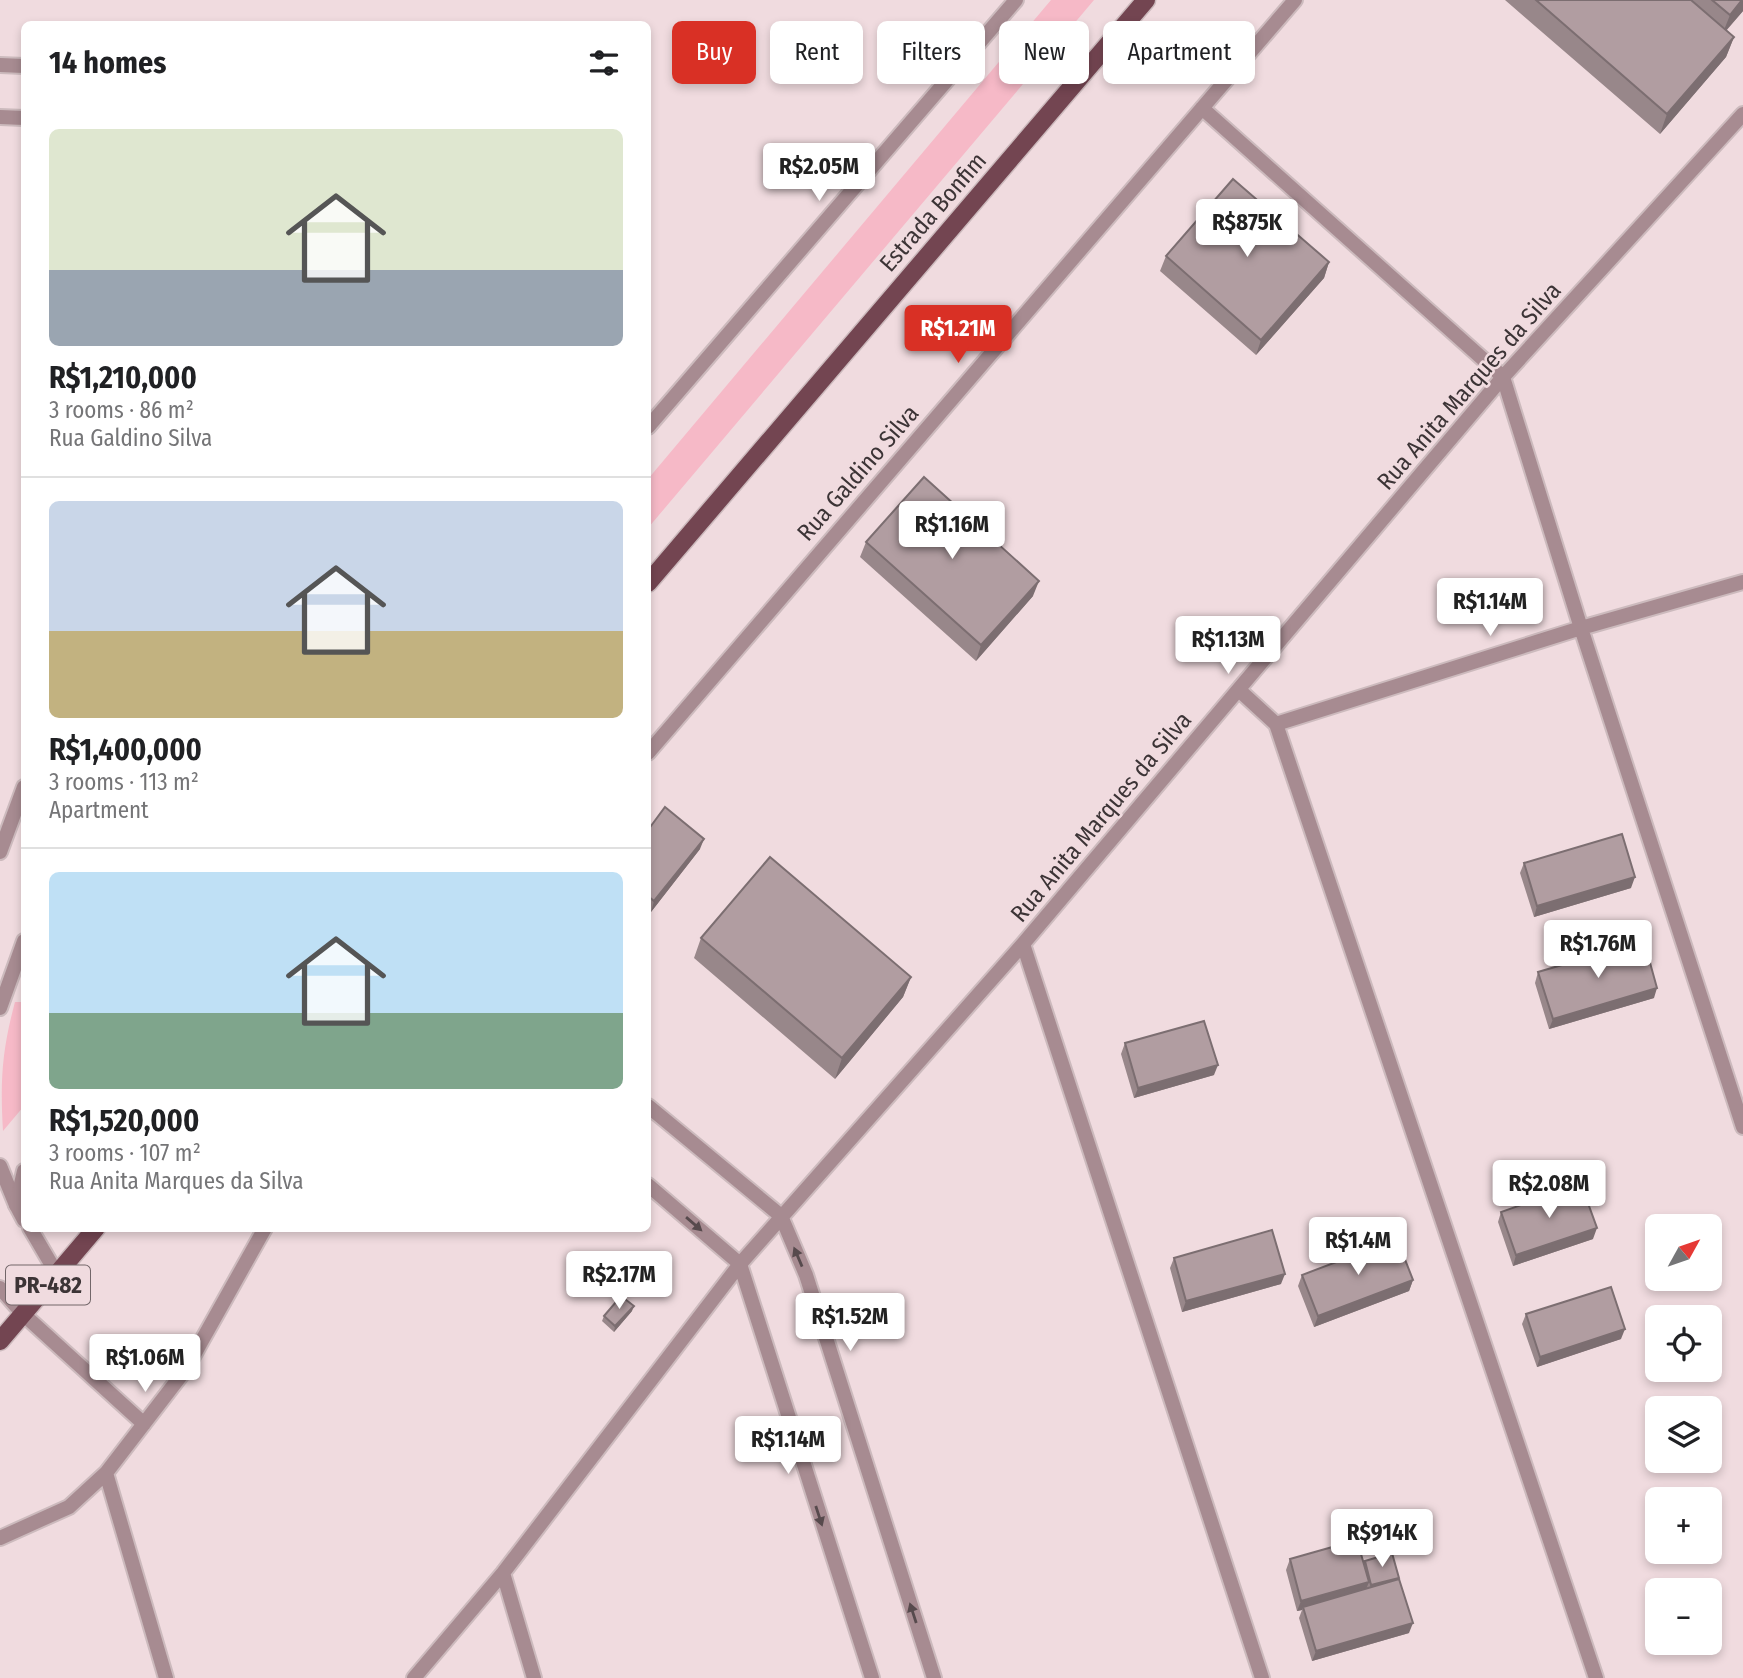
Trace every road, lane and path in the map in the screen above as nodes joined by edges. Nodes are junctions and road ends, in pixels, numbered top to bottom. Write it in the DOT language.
graph roads {
  1 [pos="1016,0"];
  2 [pos="1146,0"];
  3 [pos="1295,0"];
  4 [pos="0,65"];
  5 [pos="21,66"];
  6 [pos="1202,108"];
  7 [pos="1743,114"];
  8 [pos="0,117"];
  9 [pos="21,118"];
  10 [pos="1503,377"];
  11 [pos="651,424"];
  12 [pos="651,579"];
  13 [pos="1743,582"];
  14 [pos="1581,628"];
  15 [pos="1239,690"];
  16 [pos="1276,723"];
  17 [pos="651,750"];
  18 [pos="21,795"];
  19 [pos="0,852"];
  20 [pos="1023,944"];
  21 [pos="21,950"];
  22 [pos="0,1009"];
  23 [pos="651,1108"];
  24 [pos="1743,1127"];
  25 [pos="0,1166"];
  26 [pos="21,1184"];
  27 [pos="651,1188"];
  28 [pos="16,1205"];
  29 [pos="21,1214"];
  30 [pos="781,1216"];
  31 [pos="32,1232"];
  32 [pos="93,1232"];
  33 [pos="263,1232"];
  34 [pos="740,1264"];
  35 [pos="57,1274"];
  36 [pos="0,1288"];
  37 [pos="22,1313"];
  38 [pos="0,1341"];
  39 [pos="144,1424"];
  40 [pos="106,1473"];
  41 [pos="0,1538"];
  42 [pos="503,1573"];
  43 [pos="166,1678"];
  44 [pos="414,1678"];
  45 [pos="534,1678"];
  46 [pos="872,1678"];
  47 [pos="934,1678"];
  48 [pos="1262,1678"];
  49 [pos="1596,1678"];
  1 -- 11 [label="street"];
  2 -- 12 [label="main road, Estrada Bonfim"];
  3 -- 6 [label="street, Rua Galdino Silva"];
  4 -- 5 [label="street"];
  6 -- 10 [label="street"];
  6 -- 17 [label="street, Rua Galdino Silva"];
  7 -- 10 [label="street, Rua Anita Marques da Silva"];
  8 -- 9 [label="street"];
  10 -- 14 [label="street"];
  10 -- 15 [label="street, Rua Anita Marques da Silva"];
  13 -- 14 [label="street"];
  14 -- 16 [label="street"];
  14 -- 24 [label="street"];
  15 -- 16 [label="street"];
  15 -- 20 [label="street, Rua Anita Marques da Silva"];
  16 -- 49 [label="street"];
  18 -- 19 [label="street"];
  20 -- 30 [label="street, Rua Anita Marques da Silva"];
  20 -- 48 [label="street"];
  21 -- 22 [label="street"];
  23 -- 30 [label="street"];
  25 -- 28 [label="street"];
  26 -- 28 [label="street"];
  27 -- 34 [label="street, one-way"];
  28 -- 29 [label="street"];
  30 -- 34 [label="street, Rua Anita Marques da Silva"];
  47 -- 30 [label="street, one-way"];
  31 -- 35 [label="street"];
  32 -- 35 [label="main road, PR-482"];
  33 -- 39 [label="street"];
  34 -- 42 [label="street, Rua Anita Marques da Silva"];
  34 -- 46 [label="street, one-way"];
  35 -- 37 [label="main road, PR-482"];
  36 -- 37 [label="street"];
  37 -- 38 [label="main road, PR-482"];
  37 -- 39 [label="street"];
  39 -- 40 [label="street"];
  40 -- 41 [label="street"];
  40 -- 43 [label="street"];
  42 -- 44 [label="street, Rua Anita Marques da Silva"];
  42 -- 45 [label="street"];
}
